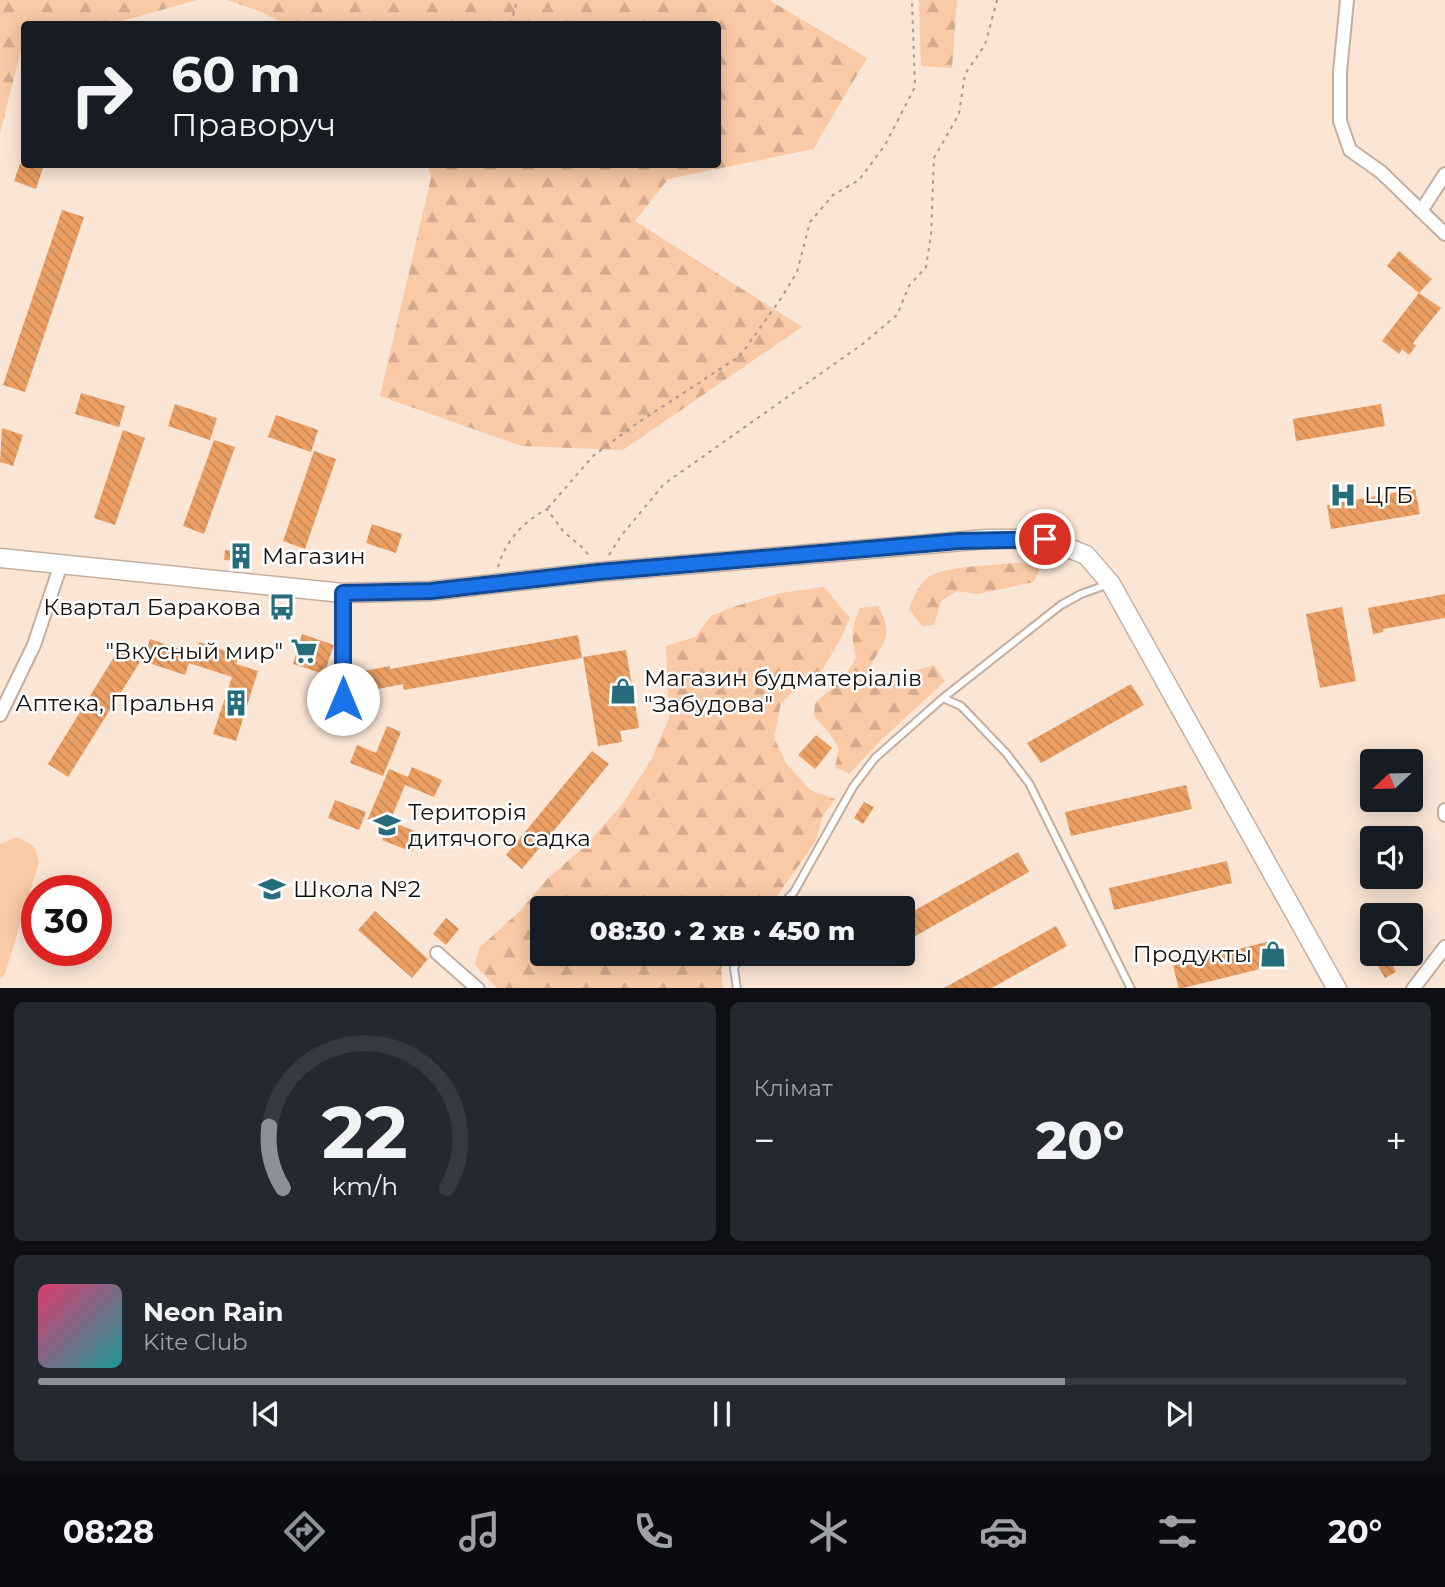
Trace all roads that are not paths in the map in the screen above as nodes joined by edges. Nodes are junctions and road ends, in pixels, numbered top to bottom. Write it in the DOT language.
graph roads {
  1 [pos="1347,0"];
  2 [pos="1445,174"];
  3 [pos="1421,211"];
  4 [pos="1445,234"];
  5 [pos="0,558"];
  6 [pos="61,564"];
  7 [pos="1111,584"];
  8 [pos="343,593"];
  9 [pos="943,698"];
  10 [pos="343,699"];
  11 [pos="0,715"];
  12 [pos="790,896"];
  13 [pos="1445,947"];
  14 [pos="437,953"];
  15 [pos="735,966"];
  16 [pos="477,988"];
  17 [pos="737,988"];
  18 [pos="1130,988"];
  19 [pos="1336,988"];
  20 [pos="1414,988"];
  1 -- 3 [label="street"];
  2 -- 3 [label="street"];
  3 -- 4 [label="street"];
  5 -- 6 [label="street"];
  6 -- 8 [label="street"];
  6 -- 11 [label="street"];
  7 -- 8 [label="street"];
  7 -- 9 [label="lane"];
  7 -- 19 [label="street"];
  8 -- 10 [label="street"];
  9 -- 12 [label="lane"];
  9 -- 18 [label="lane"];
  13 -- 20 [label="street"];
  14 -- 16 [label="street"];
  15 -- 17 [label="lane"];
}
